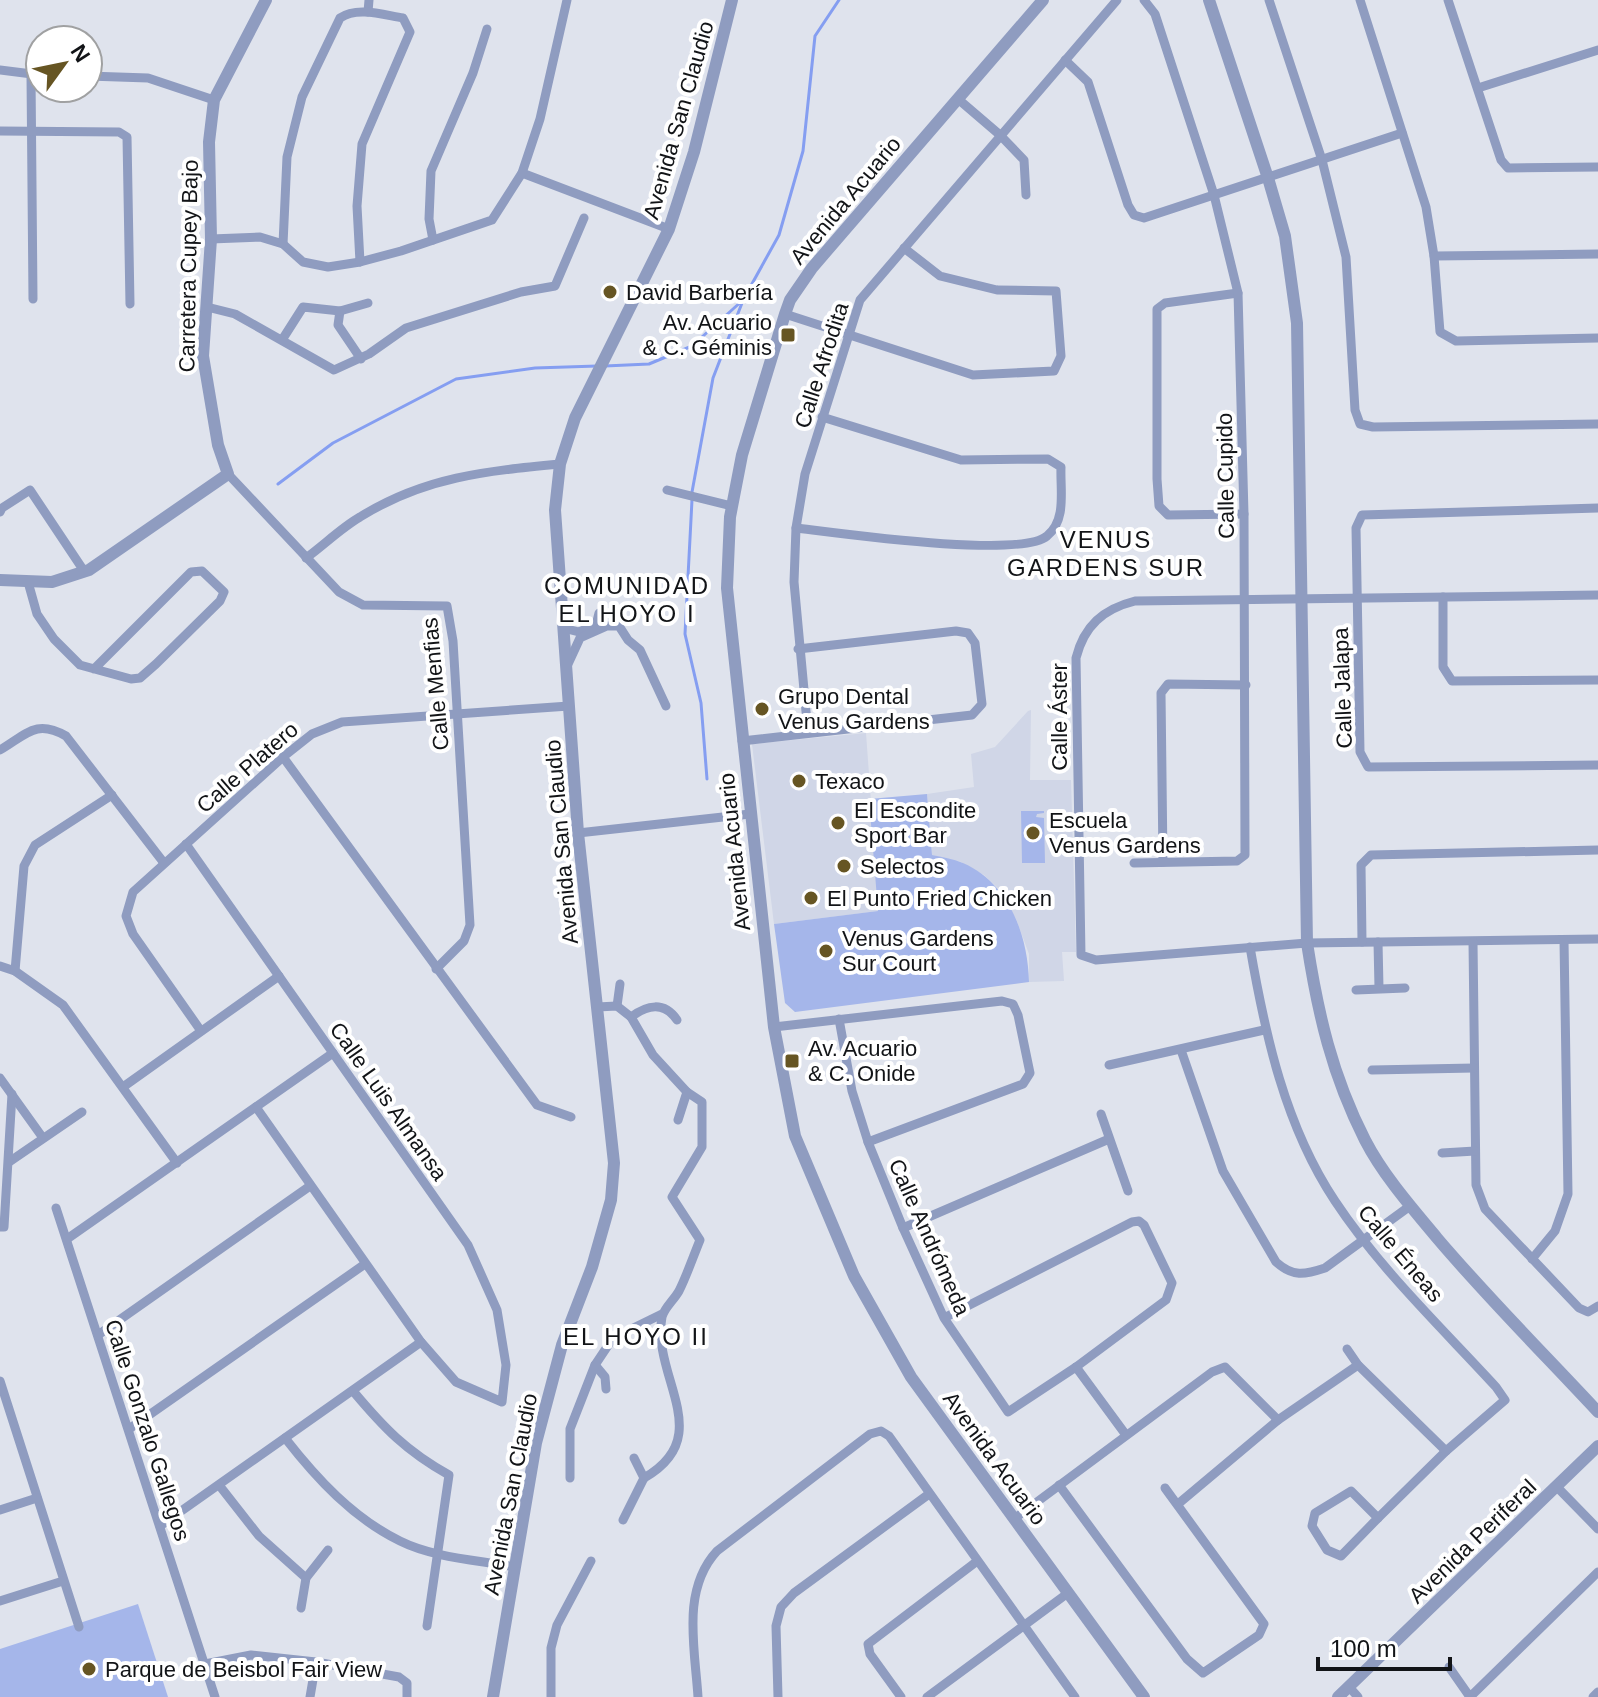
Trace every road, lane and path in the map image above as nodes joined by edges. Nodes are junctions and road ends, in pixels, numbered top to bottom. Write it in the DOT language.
graph roads {
  1 [pos="266,0"];
  2 [pos="369,0"];
  3 [pos="567,0"];
  4 [pos="732,0"];
  5 [pos="1043,0"];
  6 [pos="1144,0"];
  7 [pos="1209,0"];
  8 [pos="1269,0"];
  9 [pos="1360,0"];
  10 [pos="1448,0"];
  11 [pos="1116,2"];
  12 [pos="368,12"];
  13 [pos="487,29"];
  14 [pos="1598,50"];
  15 [pos="1065,60"];
  16 [pos="0,70"];
  17 [pos="24,73"];
  18 [pos="104,77"];
  19 [pos="1478,88"];
  20 [pos="958,99"];
  21 [pos="214,100"];
  22 [pos="33,104"];
  23 [pos="0,131"];
  24 [pos="31,132"];
  25 [pos="1402,133"];
  26 [pos="1000,135"];
  27 [pos="1322,160"];
  28 [pos="1598,167"];
  29 [pos="522,173"];
  30 [pos="1268,178"];
  31 [pos="1026,195"];
  32 [pos="1214,195"];
  33 [pos="584,218"];
  34 [pos="669,229"];
  35 [pos="211,239"];
  36 [pos="433,240"];
  37 [pos="283,244"];
  38 [pos="904,248"];
  39 [pos="1598,254"];
  40 [pos="1434,256"];
  41 [pos="360,262"];
  42 [pos="1238,293"];
  43 [pos="33,299"];
  44 [pos="368,303"];
  45 [pos="130,304"];
  46 [pos="207,307"];
  47 [pos="340,311"];
  48 [pos="785,314"];
  49 [pos="847,336"];
  50 [pos="1598,338"];
  51 [pos="282,340"];
  52 [pos="361,359"];
  53 [pos="822,417"];
  54 [pos="1598,424"];
  55 [pos="560,464"];
  56 [pos="228,474"];
  57 [pos="667,490"];
  58 [pos="732,506"];
  59 [pos="1598,508"];
  60 [pos="1,509"];
  61 [pos="1244,514"];
  62 [pos="796,528"];
  63 [pos="306,558"];
  64 [pos="84,571"];
  65 [pos="0,580"];
  66 [pos="28,582"];
  67 [pos="1598,595"];
  68 [pos="1443,597"];
  69 [pos="1358,598"];
  70 [pos="1301,599"];
  71 [pos="1245,600"];
  72 [pos="599,613"];
  73 [pos="563,628"];
  74 [pos="798,649"];
  75 [pos="566,667"];
  76 [pos="94,669"];
  77 [pos="1598,680"];
  78 [pos="1246,685"];
  79 [pos="569,706"];
  80 [pos="666,706"];
  81 [pos="457,713"];
  82 [pos="808,733"];
  83 [pos="742,741"];
  84 [pos="0,750"];
  85 [pos="283,757"];
  86 [pos="1598,765"];
  87 [pos="112,795"];
  88 [pos="750,814"];
  89 [pos="578,833"];
  90 [pos="186,844"];
  91 [pos="1598,850"];
  92 [pos="1163,862"];
  93 [pos="164,863"];
  94 [pos="1134,863"];
  95 [pos="1598,939"];
  96 [pos="1564,940"];
  97 [pos="1362,942"];
  98 [pos="1378,942"];
  99 [pos="1473,942"];
  100 [pos="1307,943"];
  101 [pos="1250,947"];
  102 [pos="0,966"];
  103 [pos="436,969"];
  104 [pos="15,971"];
  105 [pos="279,976"];
  106 [pos="620,984"];
  107 [pos="1379,988"];
  108 [pos="1405,988"];
  109 [pos="1356,990"];
  110 [pos="617,1006"];
  111 [pos="597,1007"];
  112 [pos="631,1017"];
  113 [pos="839,1019"];
  114 [pos="677,1020"];
  115 [pos="774,1027"];
  116 [pos="1264,1030"];
  117 [pos="201,1031"];
  118 [pos="1181,1050"];
  119 [pos="333,1053"];
  120 [pos="1109,1065"];
  121 [pos="1474,1068"];
  122 [pos="1372,1070"];
  123 [pos="0,1078"];
  124 [pos="123,1087"];
  125 [pos="687,1092"];
  126 [pos="12,1094"];
  127 [pos="256,1107"];
  128 [pos="82,1112"];
  129 [pos="1101,1114"];
  130 [pos="571,1117"];
  131 [pos="678,1120"];
  132 [pos="43,1138"];
  133 [pos="1109,1139"];
  134 [pos="868,1142"];
  135 [pos="1475,1151"];
  136 [pos="1442,1153"];
  137 [pos="9,1162"];
  138 [pos="177,1163"];
  139 [pos="310,1186"];
  140 [pos="1128,1191"];
  141 [pos="1410,1206"];
  142 [pos="56,1208"];
  143 [pos="0,1227"];
  144 [pos="903,1228"];
  145 [pos="1363,1238"];
  146 [pos="67,1239"];
  147 [pos="1532,1259"];
  148 [pos="365,1264"];
  149 [pos="1598,1306"];
  150 [pos="662,1314"];
  151 [pos="944,1318"];
  152 [pos="98,1335"];
  153 [pos="421,1342"];
  154 [pos="1347,1349"];
  155 [pos="595,1365"];
  156 [pos="1358,1365"];
  157 [pos="1076,1367"];
  158 [pos="0,1381"];
  159 [pos="606,1389"];
  160 [pos="353,1391"];
  161 [pos="1598,1412"];
  162 [pos="11,1416"];
  163 [pos="0,1419"];
  164 [pos="1278,1420"];
  165 [pos="129,1429"];
  166 [pos="1126,1435"];
  167 [pos="285,1438"];
  168 [pos="1598,1446"];
  169 [pos="1446,1451"];
  170 [pos="634,1458"];
  171 [pos="570,1478"];
  172 [pos="644,1478"];
  173 [pos="219,1485"];
  174 [pos="1059,1485"];
  175 [pos="1556,1486"];
  176 [pos="1165,1488"];
  177 [pos="929,1494"];
  178 [pos="37,1498"];
  179 [pos="1178,1504"];
  180 [pos="0,1510"];
  181 [pos="1378,1518"];
  182 [pos="1014,1519"];
  183 [pos="623,1520"];
  184 [pos="160,1526"];
  185 [pos="1598,1529"];
  186 [pos="328,1550"];
  187 [pos="439,1552"];
  188 [pos="591,1561"];
  189 [pos="976,1562"];
  190 [pos="515,1567"];
  191 [pos="1598,1572"];
  192 [pos="306,1578"];
  193 [pos="63,1581"];
  194 [pos="1068,1593"];
  195 [pos="0,1601"];
  196 [pos="301,1608"];
  197 [pos="427,1626"];
  198 [pos="1023,1626"];
  199 [pos="79,1627"];
  200 [pos="316,1662"];
  201 [pos="205,1664"];
  202 [pos="1449,1667"];
  203 [pos="1354,1692"];
  204 [pos="1598,1692"];
  205 [pos="1069,1695"];
  206 [pos="215,1697"];
  207 [pos="310,1697"];
  208 [pos="407,1697"];
  209 [pos="493,1697"];
  210 [pos="551,1697"];
  211 [pos="698,1697"];
  212 [pos="778,1697"];
  213 [pos="901,1697"];
  214 [pos="927,1697"];
  215 [pos="1144,1697"];
  216 [pos="1338,1697"];
  217 [pos="1470,1697"];
  218 [pos="1593,1697"];
  1 -- 21 [label="street, Carretera Cupey Bajo"];
  2 -- 12 [label="street"];
  3 -- 29 [label="street"];
  4 -- 34 [label="street, Avenida San Claudio"];
  5 -- 20 [label="street, Avenida Acuario"];
  6 -- 32 [label="street, Calle Cupido"];
  7 -- 30 [label="street"];
  8 -- 27 [label="street"];
  9 -- 25 [label="street"];
  10 -- 19 [label="street"];
  11 -- 15 [label="street, Calle Afrodita"];
  12 -- 37 [label="street"];
  12 -- 41 [label="street"];
  13 -- 36 [label="street"];
  14 -- 19 [label="street"];
  15 -- 26 [label="street, Calle Afrodita"];
  15 -- 32 [label="street"];
  16 -- 17 [label="street"];
  18 -- 21 [label="street"];
  19 -- 28 [label="street"];
  20 -- 26 [label="street"];
  20 -- 48 [label="street, Avenida Acuario"];
  21 -- 35 [label="street, Carretera Cupey Bajo"];
  22 -- 24 [label="street"];
  23 -- 24 [label="street"];
  24 -- 43 [label="street"];
  24 -- 45 [label="street"];
  25 -- 27 [label="street"];
  25 -- 40 [label="street"];
  26 -- 31 [label="street"];
  26 -- 38 [label="street, Calle Afrodita"];
  27 -- 30 [label="street"];
  27 -- 54 [label="street"];
  29 -- 34 [label="street"];
  29 -- 36 [label="street"];
  30 -- 32 [label="street"];
  30 -- 70 [label="street"];
  32 -- 42 [label="street, Calle Cupido"];
  33 -- 52 [label="street"];
  34 -- 55 [label="street, Avenida San Claudio"];
  35 -- 37 [label="street"];
  35 -- 46 [label="street, Carretera Cupey Bajo"];
  36 -- 41 [label="street"];
  37 -- 41 [label="street"];
  38 -- 49 [label="street, Calle Afrodita"];
  38 -- 49 [label="street"];
  39 -- 40 [label="street"];
  40 -- 50 [label="street"];
  42 -- 61 [label="street, Calle Cupido"];
  42 -- 61 [label="street"];
  44 -- 47 [label="street"];
  46 -- 51 [label="street"];
  46 -- 56 [label="street, Carretera Cupey Bajo"];
  47 -- 51 [label="street"];
  47 -- 52 [label="street"];
  48 -- 49 [label="street"];
  48 -- 58 [label="street, Avenida Acuario"];
  49 -- 53 [label="street, Calle Afrodita"];
  51 -- 52 [label="street"];
  53 -- 62 [label="street, Calle Afrodita"];
  53 -- 62 [label="street"];
  55 -- 63 [label="street"];
  55 -- 73 [label="street, Avenida San Claudio"];
  56 -- 63 [label="street, Calle Menfias"];
  56 -- 64 [label="street"];
  57 -- 58 [label="street"];
  58 -- 83 [label="street, Avenida Acuario"];
  59 -- 69 [label="street, Calle Jalapa"];
  60 -- 64 [label="street"];
  61 -- 71 [label="street, Calle Cupido"];
  62 -- 74 [label="street, Calle Afrodita"];
  63 -- 81 [label="street, Calle Menfias"];
  64 -- 66 [label="street"];
  65 -- 66 [label="street"];
  66 -- 76 [label="street"];
  67 -- 68 [label="street, Calle Áster"];
  68 -- 69 [label="street, Calle Áster"];
  68 -- 77 [label="street"];
  69 -- 70 [label="street, Calle Áster"];
  69 -- 86 [label="street, Calle Jalapa"];
  70 -- 71 [label="street, Calle Áster"];
  70 -- 100 [label="street"];
  71 -- 78 [label="street, Calle Cupido"];
  71 -- 101 [label="street, Calle Áster"];
  72 -- 73 [label="street"];
  73 -- 75 [label="street, Avenida San Claudio"];
  74 -- 82 [label="street, Calle Afrodita"];
  74 -- 82 [label="street"];
  75 -- 79 [label="street, Avenida San Claudio"];
  75 -- 80 [label="street"];
  76 -- 76 [label="street"];
  78 -- 92 [label="street, Calle Cupido"];
  78 -- 92 [label="street"];
  79 -- 81 [label="street, Calle Platero"];
  79 -- 89 [label="street, Avenida San Claudio"];
  81 -- 85 [label="street, Calle Platero"];
  81 -- 103 [label="street, Calle Menfias"];
  82 -- 83 [label="street"];
  83 -- 88 [label="street, Avenida Acuario"];
  84 -- 87 [label="street"];
  85 -- 90 [label="street, Calle Platero"];
  85 -- 103 [label="street"];
  87 -- 93 [label="street"];
  87 -- 104 [label="street"];
  88 -- 89 [label="street"];
  88 -- 115 [label="street, Avenida Acuario"];
  89 -- 111 [label="street, Avenida San Claudio"];
  90 -- 93 [label="street, Calle Platero"];
  90 -- 105 [label="street, Calle Luis Almansa"];
  91 -- 97 [label="street"];
  92 -- 94 [label="street, Calle Cupido"];
  93 -- 117 [label="street, Calle Platero"];
  95 -- 96 [label="street"];
  96 -- 99 [label="street"];
  96 -- 147 [label="street"];
  97 -- 98 [label="street"];
  97 -- 100 [label="street"];
  98 -- 99 [label="street"];
  98 -- 107 [label="street"];
  99 -- 121 [label="street"];
  100 -- 101 [label="street"];
  100 -- 141 [label="street"];
  101 -- 116 [label="street, Calle Éneas"];
  102 -- 104 [label="street"];
  103 -- 130 [label="street"];
  104 -- 124 [label="street"];
  105 -- 117 [label="street"];
  105 -- 119 [label="street, Calle Luis Almansa"];
  106 -- 110 [label="street"];
  107 -- 108 [label="street"];
  107 -- 109 [label="street"];
  110 -- 111 [label="street"];
  110 -- 112 [label="street"];
  111 -- 190 [label="street, Avenida San Claudio"];
  112 -- 114 [label="street"];
  112 -- 125 [label="street"];
  113 -- 115 [label="street"];
  113 -- 134 [label="street, Calle Andrómeda"];
  113 -- 134 [label="street"];
  115 -- 182 [label="street, Avenida Acuario"];
  116 -- 118 [label="street"];
  116 -- 145 [label="street, Calle Éneas"];
  117 -- 124 [label="street"];
  118 -- 120 [label="street"];
  118 -- 145 [label="street"];
  119 -- 127 [label="street"];
  119 -- 153 [label="street, Calle Luis Almansa"];
  121 -- 122 [label="street"];
  121 -- 135 [label="street"];
  123 -- 126 [label="street"];
  124 -- 138 [label="street"];
  125 -- 131 [label="street"];
  125 -- 150 [label="street"];
  126 -- 132 [label="street"];
  126 -- 137 [label="street"];
  127 -- 138 [label="street"];
  127 -- 139 [label="street"];
  128 -- 132 [label="street"];
  129 -- 133 [label="street"];
  132 -- 137 [label="street"];
  133 -- 140 [label="street"];
  133 -- 144 [label="street"];
  134 -- 144 [label="street, Calle Andrómeda"];
  135 -- 136 [label="street"];
  135 -- 147 [label="street"];
  137 -- 143 [label="street"];
  138 -- 146 [label="street"];
  139 -- 148 [label="street"];
  139 -- 152 [label="street"];
  141 -- 145 [label="street"];
  141 -- 161 [label="street"];
  142 -- 146 [label="street, Calle Gonzalo Gallegos"];
  144 -- 151 [label="street, Calle Andrómeda"];
  145 -- 169 [label="street, Calle Éneas"];
  146 -- 152 [label="street, Calle Gonzalo Gallegos"];
  147 -- 149 [label="street"];
  148 -- 153 [label="street"];
  148 -- 165 [label="street"];
  150 -- 155 [label="street"];
  150 -- 172 [label="street"];
  151 -- 157 [label="street, Calle Andrómeda"];
  151 -- 157 [label="street, Calle Andrómeda"];
  152 -- 165 [label="street, Calle Gonzalo Gallegos"];
  153 -- 160 [label="street"];
  154 -- 156 [label="street"];
  155 -- 159 [label="street"];
  155 -- 171 [label="street"];
  156 -- 164 [label="street"];
  156 -- 169 [label="street"];
  157 -- 166 [label="street"];
  158 -- 162 [label="street"];
  160 -- 167 [label="street"];
  160 -- 187 [label="street"];
  162 -- 163 [label="street"];
  162 -- 178 [label="street"];
  164 -- 166 [label="street"];
  164 -- 179 [label="street"];
  165 -- 184 [label="street, Calle Gonzalo Gallegos"];
  166 -- 174 [label="street"];
  167 -- 173 [label="street"];
  167 -- 187 [label="street"];
  168 -- 175 [label="street, Avenida Periferal"];
  169 -- 181 [label="street, Calle Éneas"];
  170 -- 172 [label="street"];
  172 -- 183 [label="street"];
  173 -- 184 [label="street"];
  173 -- 192 [label="street"];
  174 -- 179 [label="street"];
  174 -- 182 [label="street"];
  175 -- 185 [label="street"];
  175 -- 203 [label="street, Avenida Periferal"];
  176 -- 179 [label="street"];
  177 -- 189 [label="street"];
  177 -- 211 [label="street"];
  177 -- 212 [label="street"];
  178 -- 180 [label="street"];
  178 -- 193 [label="street"];
  181 -- 181 [label="street, Calle Éneas"];
  182 -- 194 [label="street, Avenida Acuario"];
  184 -- 201 [label="street, Calle Gonzalo Gallegos"];
  186 -- 192 [label="street"];
  187 -- 190 [label="street"];
  187 -- 197 [label="street"];
  188 -- 210 [label="street"];
  189 -- 198 [label="street"];
  189 -- 213 [label="street"];
  190 -- 209 [label="street, Avenida San Claudio"];
  191 -- 217 [label="street"];
  192 -- 196 [label="street"];
  193 -- 195 [label="street"];
  193 -- 199 [label="street"];
  194 -- 198 [label="street"];
  194 -- 215 [label="street, Avenida Acuario"];
  198 -- 205 [label="street"];
  198 -- 214 [label="street"];
  200 -- 201 [label="street"];
  200 -- 207 [label="street"];
  200 -- 208 [label="street"];
  201 -- 206 [label="street, Calle Gonzalo Gallegos"];
  202 -- 217 [label="street"];
  203 -- 216 [label="street, Avenida Periferal"];
  204 -- 218 [label="street"];
}
